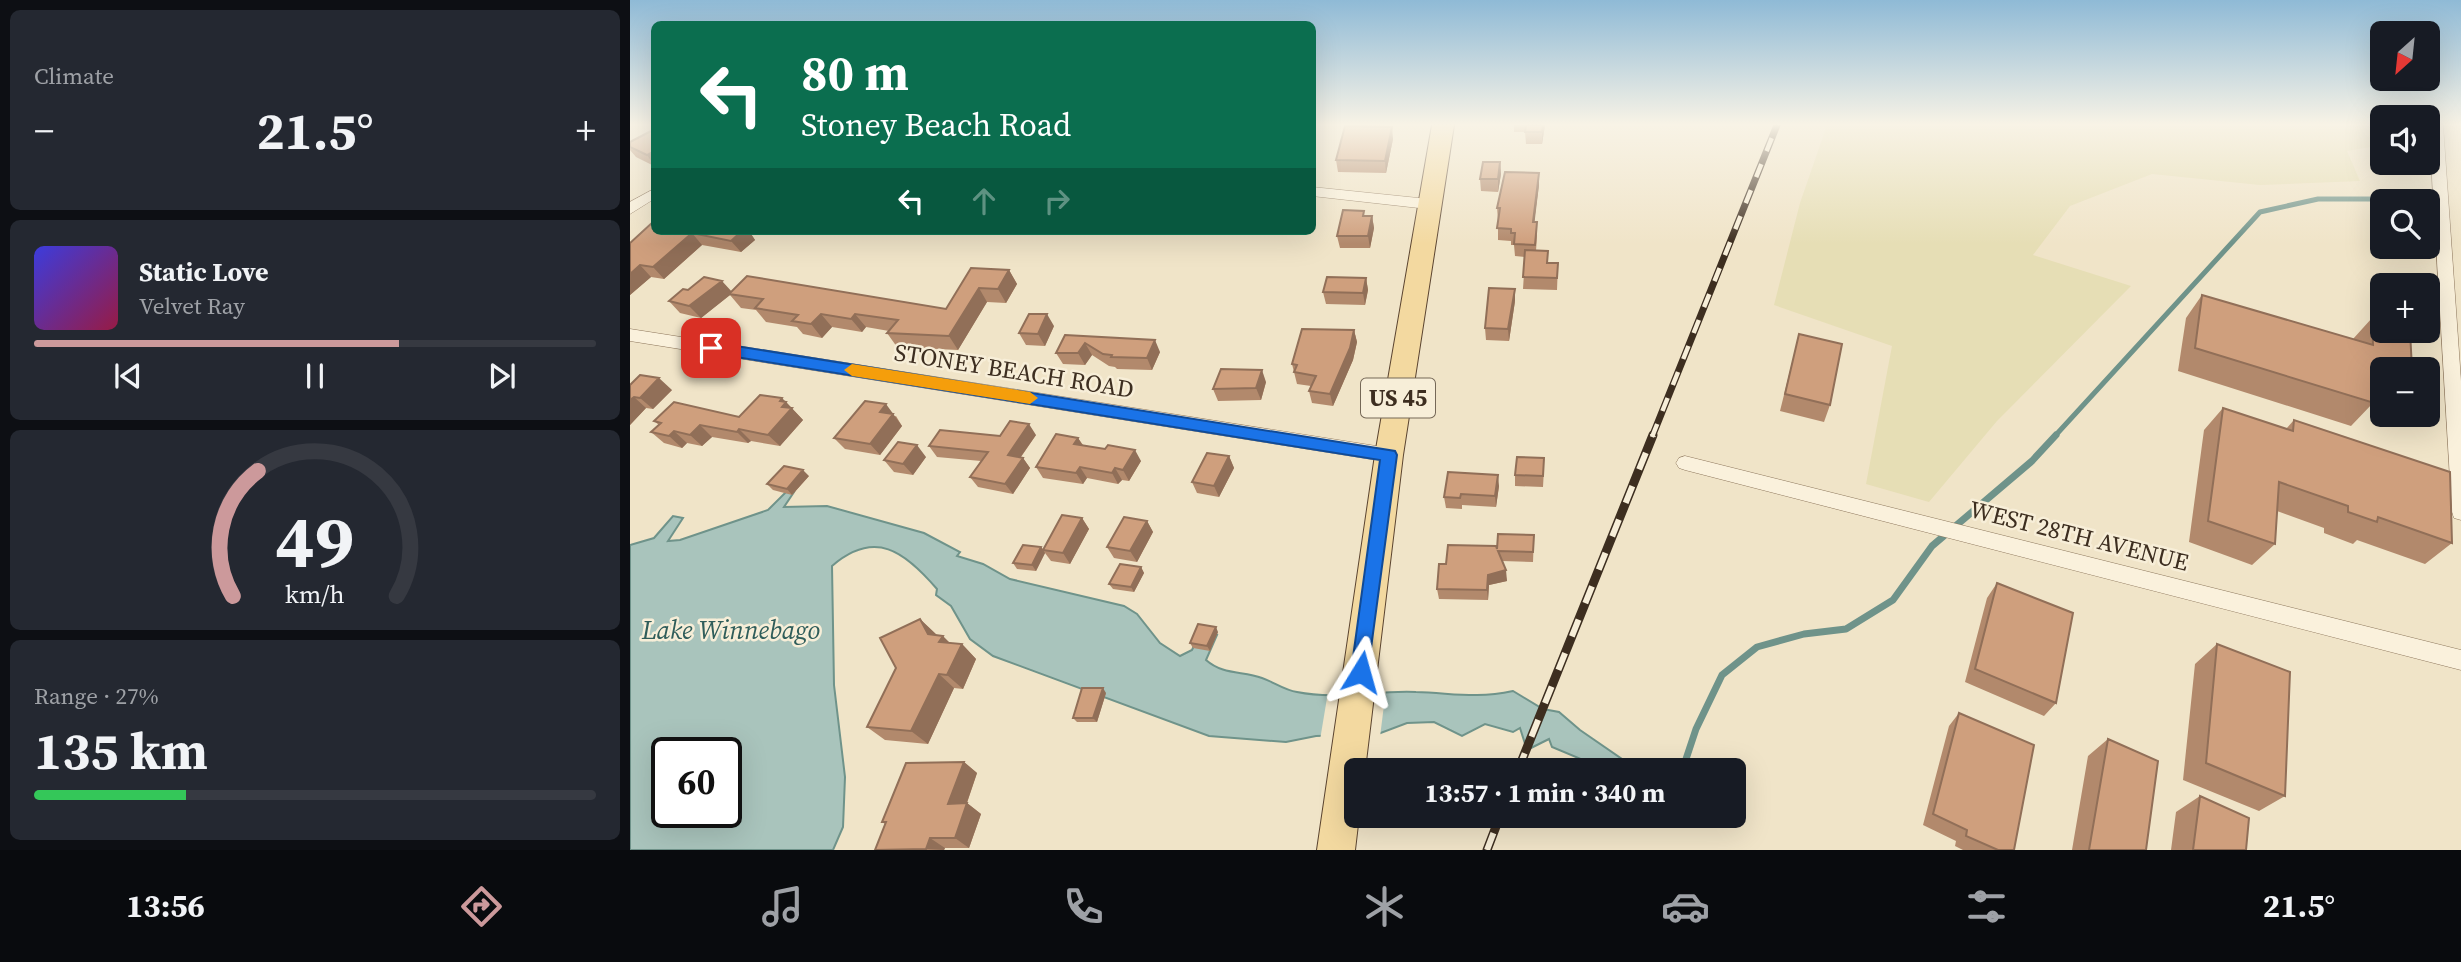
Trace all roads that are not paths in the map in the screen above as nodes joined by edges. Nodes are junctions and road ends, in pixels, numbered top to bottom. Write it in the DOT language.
graph roads {
  1 [pos="1435,165"];
  2 [pos="2439,175"];
  3 [pos="1316,191"];
  4 [pos="651,195"];
  5 [pos="1428,204"];
  6 [pos="630,209"];
  7 [pos="630,335"];
  8 [pos="1389,455"];
  9 [pos="1685,463"];
  10 [pos="2461,512"];
  11 [pos="2461,660"];
  12 [pos="1336,850"];
  1 -- 5 [label="main road, US 45"];
  2 -- 10 [label="street"];
  3 -- 5 [label="street"];
  4 -- 6 [label="street"];
  5 -- 8 [label="main road, US 45"];
  7 -- 8 [label="street, STONEY BEACH ROAD"];
  8 -- 12 [label="main road, US 45"];
  9 -- 11 [label="street, WEST 28TH AVENUE"];
}
